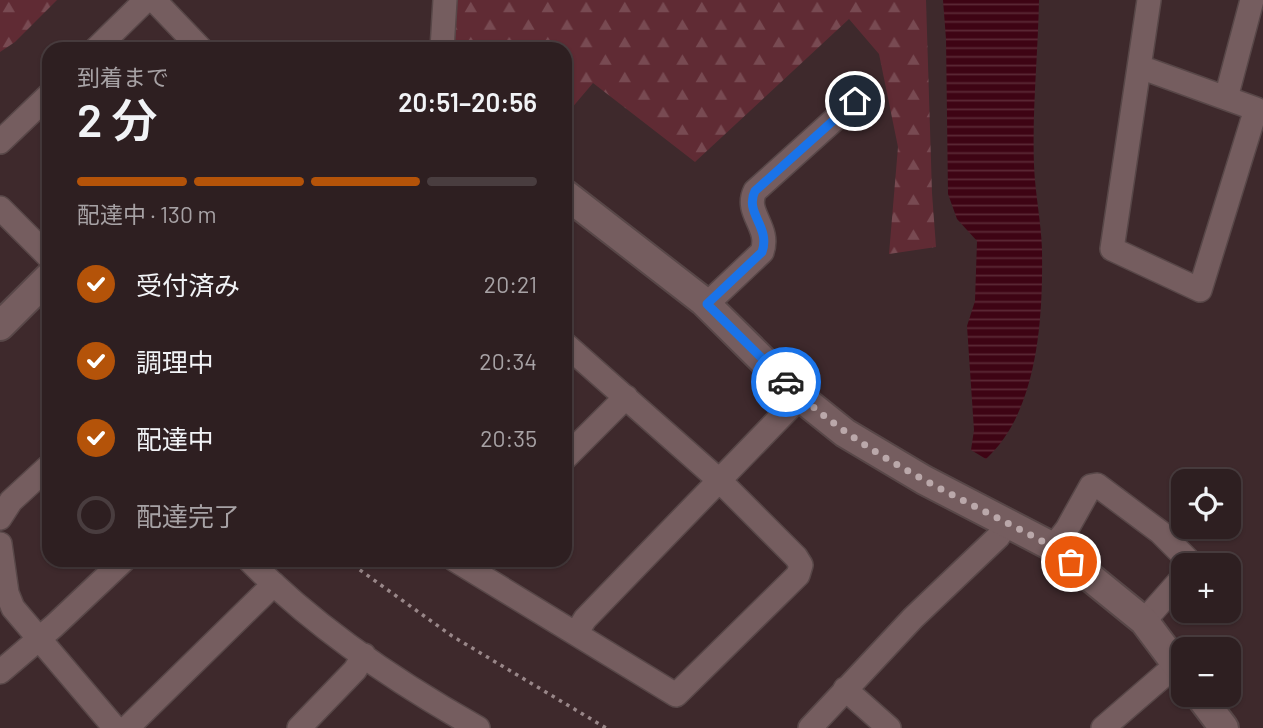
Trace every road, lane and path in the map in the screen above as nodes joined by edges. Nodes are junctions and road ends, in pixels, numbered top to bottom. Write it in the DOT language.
graph roads {
  1 [pos="146,0"];
  2 [pos="154,0"];
  3 [pos="445,0"];
  4 [pos="1149,0"];
  5 [pos="1252,0"];
  6 [pos="103,42"];
  7 [pos="194,42"];
  8 [pos="442,42"];
  9 [pos="1140,66"];
  10 [pos="1226,98"];
  11 [pos="855,101"];
  12 [pos="42,102"];
  13 [pos="0,142"];
  14 [pos="572,199"];
  15 [pos="0,208"];
  16 [pos="42,250"];
  17 [pos="42,284"];
  18 [pos="707,304"];
  19 [pos="0,326"];
  20 [pos="572,350"];
  21 [pos="626,397"];
  22 [pos="800,397"];
  23 [pos="572,451"];
  24 [pos="42,472"];
  25 [pos="720,481"];
  26 [pos="0,518"];
  27 [pos="1008,523"];
  28 [pos="0,544"];
  29 [pos="1053,547"];
  30 [pos="1184,553"];
  31 [pos="117,567"];
  32 [pos="256,567"];
  33 [pos="356,567"];
  34 [pos="470,567"];
  35 [pos="274,584"];
  36 [pos="1171,591"];
  37 [pos="1144,621"];
  38 [pos="577,632"];
  39 [pos="40,639"];
  40 [pos="364,655"];
  41 [pos="1171,656"];
  42 [pos="0,671"];
  43 [pos="1171,675"];
  44 [pos="845,689"];
  45 [pos="1208,707"];
  46 [pos="475,727"];
  47 [pos="115,728"];
  48 [pos="127,728"];
  49 [pos="299,728"];
  50 [pos="607,728"];
  51 [pos="810,728"];
  52 [pos="889,728"];
  53 [pos="1103,728"];
  54 [pos="1224,728"];
  1 -- 6 [label="street"];
  2 -- 7 [label="street"];
  3 -- 8 [label="street"];
  4 -- 9 [label="street"];
  5 -- 10 [label="street"];
  9 -- 10 [label="street"];
  9 -- 10 [label="street"];
  11 -- 18 [label="street"];
  12 -- 13 [label="street"];
  14 -- 18 [label="street"];
  15 -- 16 [label="street"];
  17 -- 19 [label="street"];
  18 -- 22 [label="street"];
  20 -- 21 [label="street"];
  21 -- 23 [label="street"];
  21 -- 25 [label="street"];
  22 -- 25 [label="street"];
  22 -- 27 [label="street"];
  24 -- 26 [label="street"];
  25 -- 38 [label="street"];
  25 -- 38 [label="street"];
  27 -- 29 [label="street"];
  27 -- 44 [label="street"];
  28 -- 39 [label="street"];
  29 -- 30 [label="street"];
  29 -- 37 [label="street"];
  31 -- 39 [label="street"];
  32 -- 35 [label="street"];
  33 -- 50 [label="path"];
  34 -- 38 [label="street"];
  35 -- 40 [label="street"];
  35 -- 48 [label="street"];
  36 -- 37 [label="street"];
  37 -- 41 [label="street"];
  39 -- 42 [label="street"];
  39 -- 47 [label="street"];
  40 -- 46 [label="street"];
  40 -- 49 [label="street"];
  43 -- 53 [label="street"];
  44 -- 51 [label="street"];
  44 -- 52 [label="street"];
  45 -- 54 [label="street"];
}
